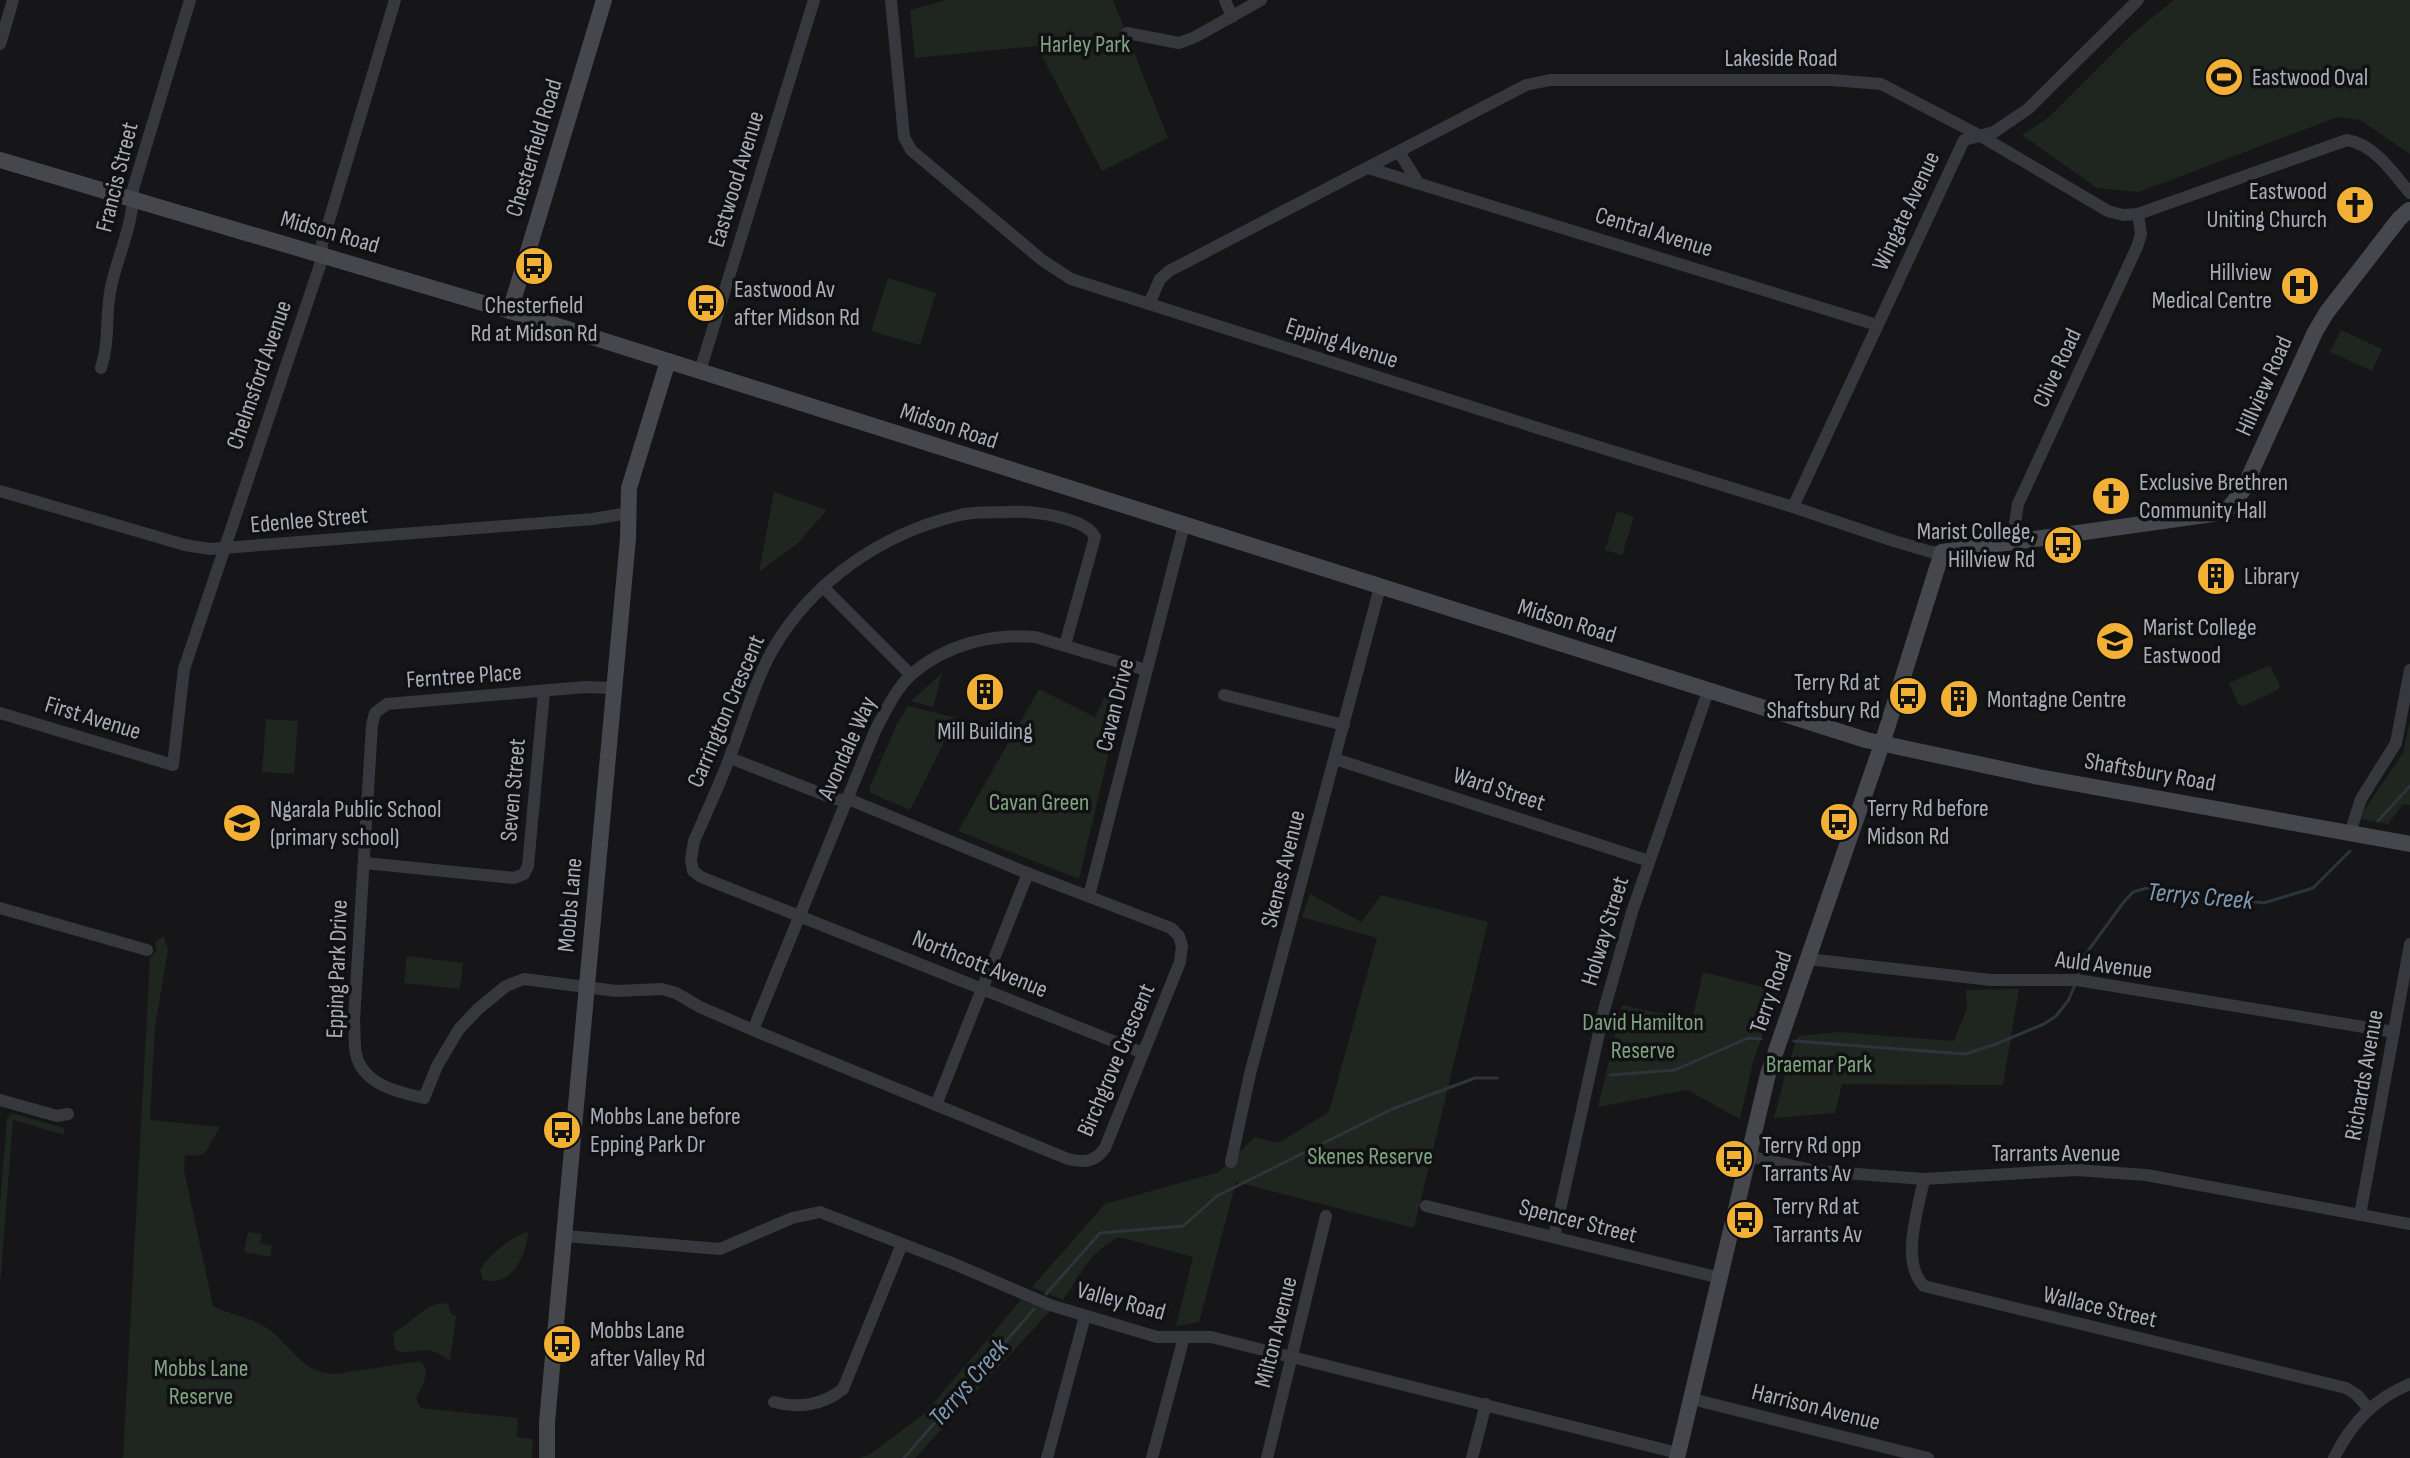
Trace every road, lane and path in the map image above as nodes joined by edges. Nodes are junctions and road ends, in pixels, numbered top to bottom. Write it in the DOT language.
graph roads {
  1 [pos="13,0"];
  2 [pos="190,0"];
  3 [pos="395,0"];
  4 [pos="604,0"];
  5 [pos="814,0"];
  6 [pos="891,0"];
  7 [pos="1225,0"];
  8 [pos="1261,0"];
  9 [pos="2138,0"];
  10 [pos="1232,17"];
  11 [pos="1127,33"];
  12 [pos="0,44"];
  13 [pos="1979,135"];
  14 [pos="1399,152"];
  15 [pos="0,160"];
  16 [pos="1368,168"];
  17 [pos="1417,181"];
  18 [pos="2410,194"];
  19 [pos="134,200"];
  20 [pos="2410,210"];
  21 [pos="2138,214"];
  22 [pos="321,254"];
  23 [pos="1149,304"];
  24 [pos="510,311"];
  25 [pos="1877,325"];
  26 [pos="668,361"];
  27 [pos="101,368"];
  28 [pos="700,371"];
  29 [pos="0,491"];
  30 [pos="1793,507"];
  31 [pos="628,513"];
  32 [pos="1184,525"];
  33 [pos="2012,542"];
  34 [pos="223,549"];
  35 [pos="1942,552"];
  36 [pos="823,587"];
  37 [pos="1380,587"];
  38 [pos="1065,645"];
  39 [pos="1146,670"];
  40 [pos="2410,670"];
  41 [pos="911,675"];
  42 [pos="613,688"];
  43 [pos="1708,691"];
  44 [pos="544,692"];
  45 [pos="1224,695"];
  46 [pos="0,713"];
  47 [pos="1344,725"];
  48 [pos="1882,744"];
  49 [pos="730,758"];
  50 [pos="1335,759"];
  51 [pos="173,765"];
  52 [pos="847,800"];
  53 [pos="2350,833"];
  54 [pos="2410,844"];
  55 [pos="1649,861"];
  56 [pos="365,863"];
  57 [pos="1028,873"];
  58 [pos="1089,896"];
  59 [pos="0,908"];
  60 [pos="801,915"];
  61 [pos="2410,944"];
  62 [pos="147,950"];
  63 [pos="1807,959"];
  64 [pos="587,987"];
  65 [pos="982,988"];
  66 [pos="753,1030"];
  67 [pos="2394,1032"];
  68 [pos="1143,1053"];
  69 [pos="0,1100"];
  70 [pos="936,1105"];
  71 [pos="68,1114"];
  72 [pos="1748,1156"];
  73 [pos="1231,1162"];
  74 [pos="1924,1179"];
  75 [pos="1426,1206"];
  76 [pos="2360,1215"];
  77 [pos="1326,1216"];
  78 [pos="2410,1224"];
  79 [pos="566,1236"];
  80 [pos="1554,1237"];
  81 [pos="902,1244"];
  82 [pos="1720,1278"];
  83 [pos="1085,1316"];
  84 [pos="1184,1337"];
  85 [pos="1292,1358"];
  86 [pos="2410,1384"];
  87 [pos="1692,1399"];
  88 [pos="774,1402"];
  89 [pos="1486,1404"];
  90 [pos="2369,1409"];
  91 [pos="1677,1456"];
  92 [pos="547,1458"];
  93 [pos="1047,1458"];
  94 [pos="1152,1458"];
  95 [pos="1267,1458"];
  96 [pos="1472,1458"];
  97 [pos="1928,1458"];
  98 [pos="2334,1458"];
  1 -- 12 [label="street"];
  2 -- 19 [label="street, Francis Street"];
  3 -- 22 [label="street, Chelmsford Avenue"];
  4 -- 24 [label="street, Chesterfield Road"];
  5 -- 28 [label="street, Eastwood Avenue"];
  6 -- 23 [label="street, Epping Avenue"];
  7 -- 10 [label="street"];
  8 -- 10 [label="street"];
  9 -- 13 [label="street, Wingate Avenue"];
  10 -- 11 [label="street"];
  13 -- 14 [label="street, Lakeside Road"];
  13 -- 21 [label="street, Lakeside Road"];
  13 -- 25 [label="street, Wingate Avenue"];
  14 -- 16 [label="street, Lakeside Road"];
  14 -- 17 [label="street"];
  15 -- 19 [label="street, Midson Road"];
  16 -- 17 [label="street, Central Avenue"];
  16 -- 23 [label="street, Lakeside Road"];
  17 -- 25 [label="street, Central Avenue"];
  18 -- 20 [label="street"];
  18 -- 21 [label="street"];
  19 -- 22 [label="street, Midson Road"];
  19 -- 27 [label="street, Francis Street"];
  20 -- 33 [label="street, Hillview Road"];
  21 -- 33 [label="street, Clive Road"];
  22 -- 24 [label="street, Midson Road"];
  22 -- 34 [label="street, Chelmsford Avenue"];
  23 -- 30 [label="street, Epping Avenue"];
  24 -- 26 [label="street, Midson Road"];
  25 -- 30 [label="street, Wingate Avenue"];
  26 -- 28 [label="street, Midson Road"];
  26 -- 31 [label="street, Mobbs Lane"];
  28 -- 32 [label="street, Midson Road"];
  29 -- 34 [label="street, Edenlee Street"];
  30 -- 35 [label="street, Epping Avenue"];
  31 -- 34 [label="street, Edenlee Street"];
  31 -- 42 [label="street, Mobbs Lane"];
  32 -- 37 [label="street, Midson Road"];
  32 -- 39 [label="street, Cavan Drive"];
  33 -- 35 [label="street, Hillview Road"];
  34 -- 51 [label="street, Chelmsford Avenue"];
  35 -- 48 [label="street, Terry Road"];
  36 -- 38 [label="street, Carrington Crescent"];
  36 -- 41 [label="street"];
  36 -- 49 [label="street, Carrington Crescent"];
  37 -- 43 [label="street, Midson Road"];
  37 -- 47 [label="street, Skenes Avenue"];
  38 -- 39 [label="street, Avondale Way"];
  38 -- 41 [label="street, Avondale Way"];
  39 -- 58 [label="street, Cavan Drive"];
  40 -- 53 [label="street"];
  41 -- 52 [label="street, Avondale Way"];
  42 -- 44 [label="street, Ferntree Place"];
  42 -- 64 [label="street, Mobbs Lane"];
  43 -- 48 [label="street, Midson Road"];
  43 -- 55 [label="street, Holway Street"];
  44 -- 56 [label="street, Ferntree Place"];
  44 -- 56 [label="street, Seven Street"];
  45 -- 47 [label="street"];
  46 -- 51 [label="street, First Avenue"];
  47 -- 50 [label="street, Skenes Avenue"];
  48 -- 53 [label="street, Shaftsbury Road"];
  48 -- 63 [label="street, Terry Road"];
  49 -- 52 [label="street, Birchgrove Crescent"];
  49 -- 60 [label="street, Carrington Crescent"];
  50 -- 55 [label="street, Ward Street"];
  50 -- 73 [label="street, Skenes Avenue"];
  52 -- 57 [label="street, Birchgrove Crescent"];
  52 -- 60 [label="street, Avondale Way"];
  53 -- 54 [label="street, Shaftsbury Road"];
  55 -- 80 [label="street, Holway Street"];
  56 -- 64 [label="street, Epping Park Drive"];
  57 -- 58 [label="street, Birchgrove Crescent"];
  57 -- 65 [label="street"];
  58 -- 68 [label="street, Birchgrove Crescent"];
  59 -- 62 [label="street"];
  60 -- 65 [label="street, Northcott Avenue"];
  60 -- 66 [label="street, Avondale Way"];
  61 -- 67 [label="street, Richards Avenue"];
  63 -- 67 [label="street, Auld Avenue"];
  63 -- 72 [label="street, Terry Road"];
  64 -- 66 [label="street, Birchgrove Crescent"];
  64 -- 79 [label="street, Mobbs Lane"];
  65 -- 68 [label="street, Northcott Avenue"];
  65 -- 70 [label="street"];
  66 -- 70 [label="street, Birchgrove Crescent"];
  67 -- 76 [label="street, Richards Avenue"];
  68 -- 70 [label="street, Birchgrove Crescent"];
  69 -- 71 [label="street"];
  72 -- 74 [label="street, Tarrants Avenue"];
  72 -- 82 [label="street, Terry Road"];
  74 -- 76 [label="street, Tarrants Avenue"];
  74 -- 90 [label="street, Wallace Street"];
  75 -- 80 [label="street, Spencer Street"];
  76 -- 78 [label="street, Tarrants Avenue"];
  77 -- 85 [label="street, Milton Avenue"];
  79 -- 81 [label="street, Valley Road"];
  79 -- 92 [label="street, Mobbs Lane"];
  80 -- 82 [label="street, Spencer Street"];
  81 -- 83 [label="street, Valley Road"];
  81 -- 88 [label="street"];
  82 -- 87 [label="street, Terry Road"];
  83 -- 84 [label="street, Valley Road"];
  83 -- 93 [label="street"];
  84 -- 85 [label="street, Valley Road"];
  84 -- 94 [label="street"];
  85 -- 89 [label="street, Valley Road"];
  85 -- 95 [label="street, Milton Avenue"];
  86 -- 90 [label="street"];
  87 -- 91 [label="street, Terry Road"];
  87 -- 97 [label="street, Harrison Avenue"];
  89 -- 91 [label="street, Valley Road"];
  89 -- 96 [label="street"];
  90 -- 98 [label="street"];
}
